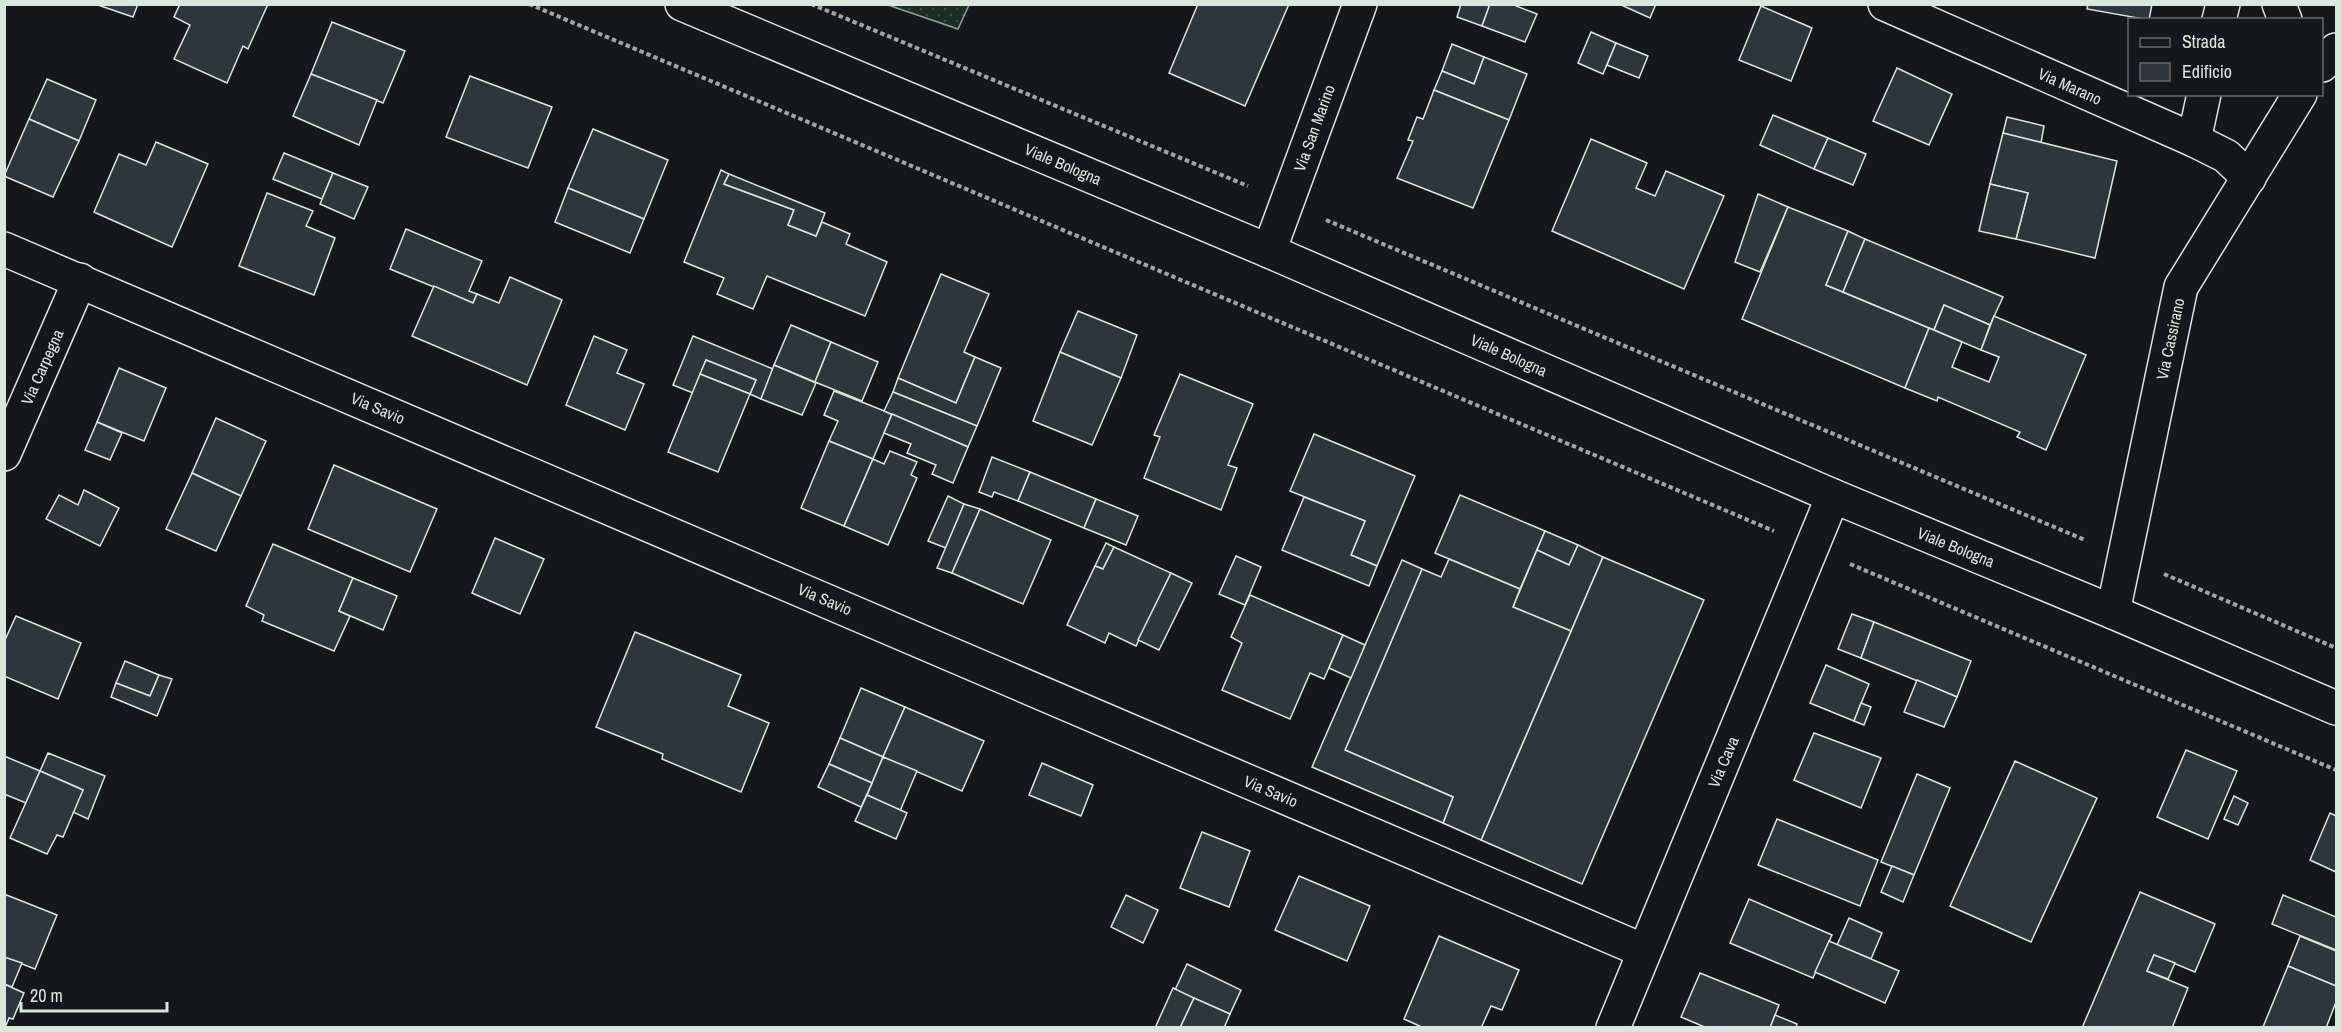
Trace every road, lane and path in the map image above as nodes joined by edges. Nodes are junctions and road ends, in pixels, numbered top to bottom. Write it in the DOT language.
graph roads {
  1 [pos="529,4"];
  2 [pos="811,4"];
  3 [pos="1359,4"];
  4 [pos="1885,4"];
  5 [pos="684,5"];
  6 [pos="2337,50"];
  7 [pos="2323,64"];
  8 [pos="2204,96"];
  9 [pos="2299,96"];
  10 [pos="2194,140"];
  11 [pos="2249,178"];
  12 [pos="1287,203"];
  13 [pos="4,249"];
  14 [pos="1269,250"];
  15 [pos="80,280"];
  16 [pos="4,454"];
  17 [pos="1833,496"];
  18 [pos="1812,548"];
  19 [pos="2125,557"];
  20 [pos="2113,612"];
  21 [pos="2337,648"];
  22 [pos="2337,708"];
  23 [pos="2337,770"];
  24 [pos="1644,951"];
  25 [pos="1613,1028"];
  1 -- 18 [label="path"];
  2 -- 12 [label="path"];
  3 -- 12 [label="street, Via San Marino"];
  4 -- 10 [label="street, Via Marano"];
  5 -- 14 [label="street, Viale Bologna"];
  6 -- 7 [label="street"];
  8 -- 10 [label="street"];
  9 -- 11 [label="street, Via Cassirano"];
  10 -- 11 [label="street, Via Marano"];
  11 -- 19 [label="street, Via Cassirano"];
  12 -- 14 [label="street, Via San Marino"];
  12 -- 19 [label="path"];
  13 -- 15 [label="street, Via Savio"];
  14 -- 17 [label="street, Viale Bologna"];
  15 -- 16 [label="street, Via Carpegna"];
  15 -- 24 [label="street, Via Savio"];
  17 -- 18 [label="street, Via Cava"];
  17 -- 20 [label="street, Viale Bologna"];
  18 -- 23 [label="path"];
  18 -- 24 [label="street, Via Cava"];
  19 -- 20 [label="street, Via Cassirano"];
  19 -- 21 [label="path"];
  20 -- 22 [label="street, Viale Bologna"];
  24 -- 25 [label="street, Via Cava"];
}
